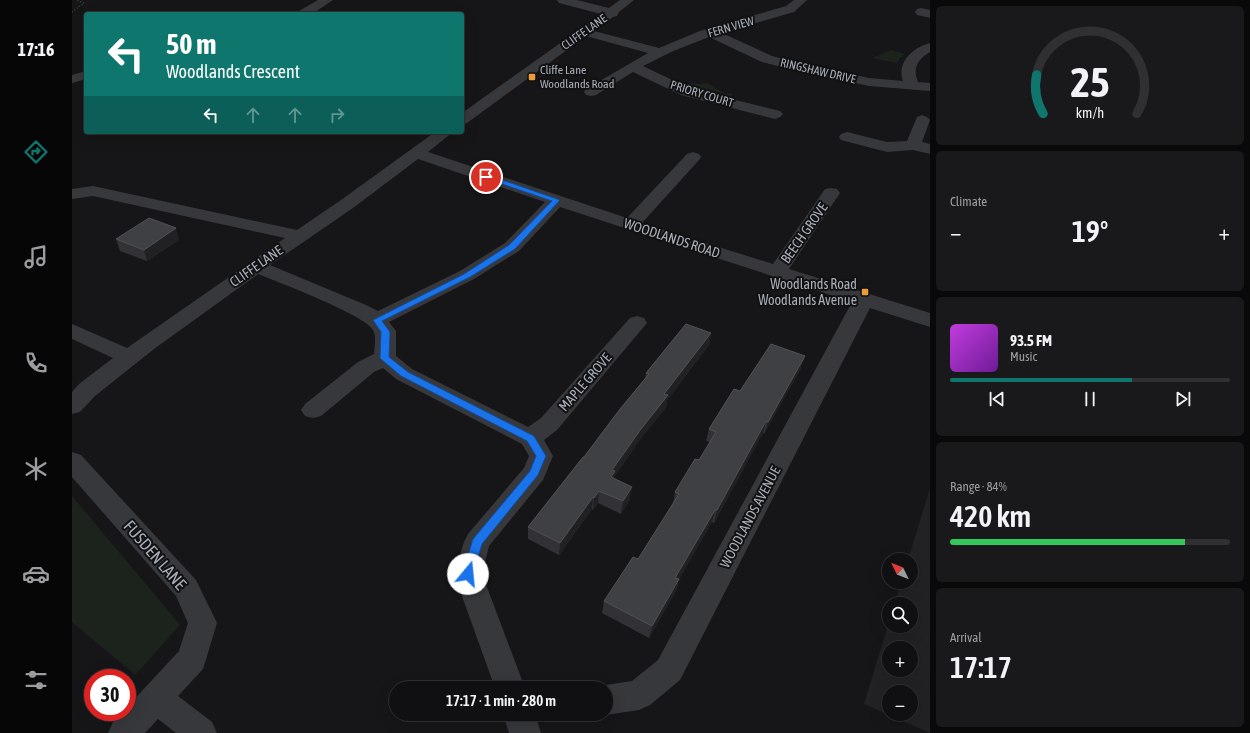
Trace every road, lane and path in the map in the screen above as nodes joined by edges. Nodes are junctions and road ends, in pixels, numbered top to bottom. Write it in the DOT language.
graph roads {
  1 [pos="76,0"];
  2 [pos="327,0"];
  3 [pos="564,0"];
  4 [pos="628,0"];
  5 [pos="801,0"];
  6 [pos="72,12"];
  7 [pos="306,12"];
  8 [pos="612,13"];
  9 [pos="584,32"];
  10 [pos="711,33"];
  11 [pos="930,47"];
  12 [pos="659,52"];
  13 [pos="633,67"];
  14 [pos="84,76"];
  15 [pos="72,79"];
  16 [pos="912,84"];
  17 [pos="930,87"];
  18 [pos="591,92"];
  19 [pos="775,114"];
  20 [pos="464,119"];
  21 [pos="922,120"];
  22 [pos="442,134"];
  23 [pos="847,137"];
  24 [pos="913,145"];
  25 [pos="930,150"];
  26 [pos="416,154"];
  27 [pos="693,157"];
  28 [pos="831,193"];
  29 [pos="72,194"];
  30 [pos="556,200"];
  31 [pos="630,225"];
  32 [pos="300,236"];
  33 [pos="256,266"];
  34 [pos="776,272"];
  35 [pos="864,299"];
  36 [pos="377,320"];
  37 [pos="930,320"];
  38 [pos="637,323"];
  39 [pos="72,331"];
  40 [pos="129,357"];
  41 [pos="385,358"];
  42 [pos="72,406"];
  43 [pos="313,410"];
  44 [pos="530,438"];
  45 [pos="72,461"];
  46 [pos="507,681"];
  47 [pos="156,698"];
  48 [pos="613,699"];
  49 [pos="521,721"];
  50 [pos="124,733"];
  51 [pos="201,733"];
  52 [pos="525,733"];
  1 -- 6 [label="path"];
  2 -- 7 [label="street"];
  3 -- 8 [label="street"];
  4 -- 8 [label="street, CLIFFE LANE"];
  5 -- 10 [label="street, FERN VIEW"];
  8 -- 9 [label="street, CLIFFE LANE"];
  9 -- 12 [label="street"];
  9 -- 20 [label="street, CLIFFE LANE"];
  10 -- 12 [label="street, FERN VIEW"];
  10 -- 16 [label="street, RINGSHAW DRIVE"];
  11 -- 16 [label="street"];
  12 -- 13 [label="street, FERN VIEW"];
  13 -- 18 [label="street, FERN VIEW"];
  13 -- 19 [label="street, PRIORY COURT"];
  14 -- 15 [label="street"];
  16 -- 17 [label="street, RINGSHAW DRIVE"];
  21 -- 24 [label="street"];
  22 -- 26 [label="street, CLIFFE LANE"];
  23 -- 24 [label="street"];
  24 -- 25 [label="street"];
  26 -- 30 [label="street, WOODLANDS ROAD"];
  26 -- 32 [label="street, CLIFFE LANE"];
  27 -- 31 [label="street"];
  28 -- 34 [label="street, BEECH GROVE"];
  29 -- 32 [label="street"];
  30 -- 31 [label="street, WOODLANDS ROAD"];
  30 -- 36 [label="street"];
  31 -- 34 [label="street, WOODLANDS ROAD"];
  32 -- 33 [label="street, CLIFFE LANE"];
  33 -- 36 [label="street"];
  33 -- 40 [label="street, CLIFFE LANE"];
  34 -- 35 [label="street, WOODLANDS ROAD"];
  35 -- 37 [label="street, WOODLANDS ROAD"];
  35 -- 48 [label="street, WOODLANDS AVENUE"];
  36 -- 41 [label="street"];
  38 -- 44 [label="street, MAPLE GROVE"];
  39 -- 40 [label="street"];
  40 -- 42 [label="street, CLIFFE LANE"];
  41 -- 43 [label="street"];
  41 -- 44 [label="street"];
  44 -- 46 [label="street"];
  45 -- 47 [label="street, FUSDEN LANE"];
  47 -- 50 [label="street, FUSDEN LANE"];
  47 -- 51 [label="street"];
  49 -- 52 [label="street"];
}
